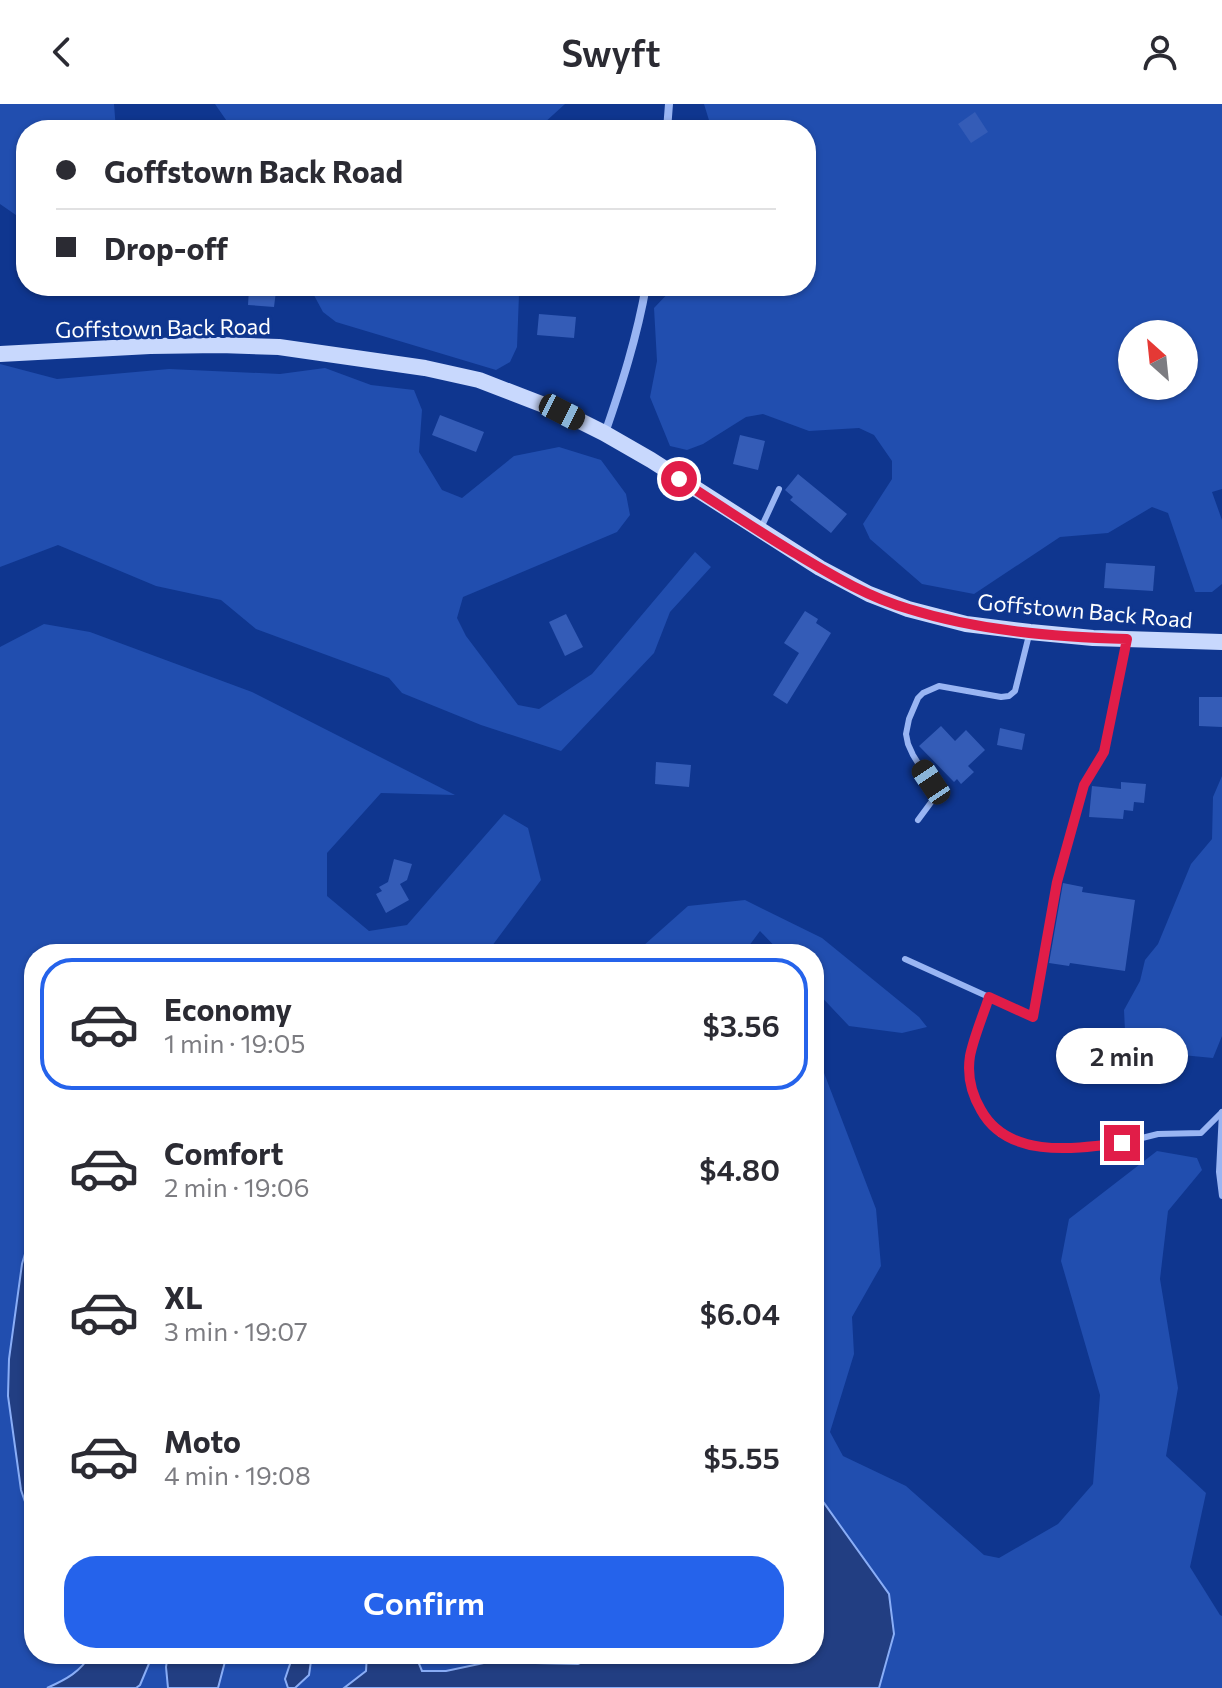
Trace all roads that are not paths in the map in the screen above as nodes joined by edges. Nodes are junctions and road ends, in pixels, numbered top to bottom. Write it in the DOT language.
graph roads {
  1 [pos="644,296"];
  2 [pos="0,354"];
  3 [pos="604,433"];
  4 [pos="779,489"];
  5 [pos="759,531"];
  6 [pos="1030,632"];
  7 [pos="1127,639"];
  8 [pos="1222,642"];
  9 [pos="918,820"];
  10 [pos="905,959"];
  11 [pos="989,997"];
  12 [pos="1222,1112"];
  13 [pos="1222,1196"];
  1 -- 3 [label="street"];
  2 -- 3 [label="main road, Goffstown Back Road"];
  3 -- 5 [label="main road, Goffstown Back Road"];
  4 -- 5 [label="lane"];
  5 -- 6 [label="main road, Goffstown Back Road"];
  6 -- 7 [label="main road, Goffstown Back Road"];
  6 -- 9 [label="lane"];
  7 -- 8 [label="main road, Goffstown Back Road"];
  7 -- 11 [label="lane"];
  10 -- 11 [label="lane"];
  11 -- 12 [label="lane"];
  12 -- 13 [label="lane"];
}
